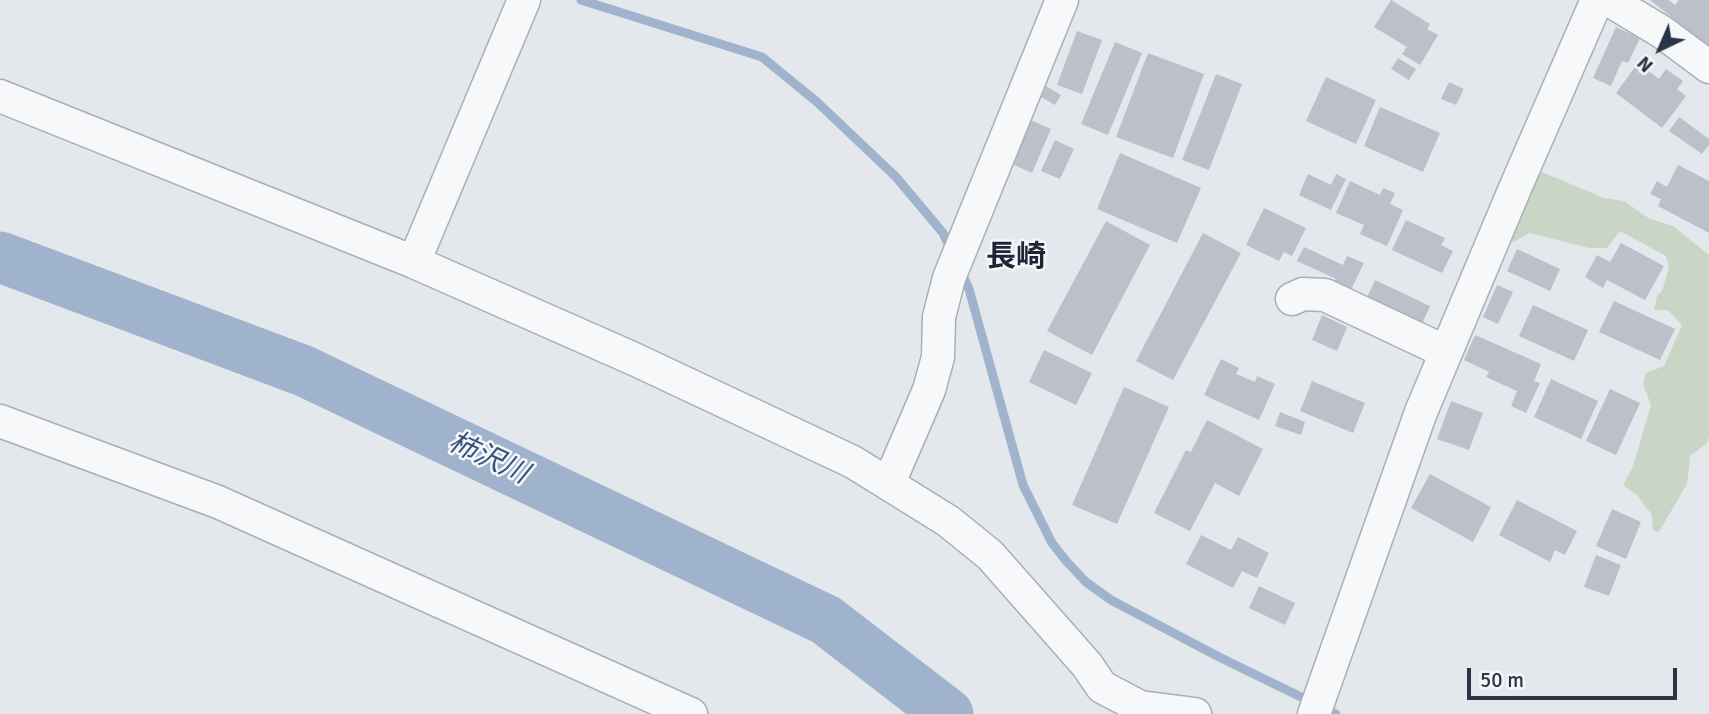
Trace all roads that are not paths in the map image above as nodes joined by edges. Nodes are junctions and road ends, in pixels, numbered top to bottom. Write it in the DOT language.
graph roads {
  1 [pos="524,0"];
  2 [pos="1062,0"];
  3 [pos="1597,0"];
  4 [pos="1609,0"];
  5 [pos="1709,67"];
  6 [pos="0,96"];
  7 [pos="414,262"];
  8 [pos="1292,299"];
  9 [pos="1446,352"];
  10 [pos="0,421"];
  11 [pos="889,483"];
  12 [pos="1319,703"];
  13 [pos="691,714"];
  14 [pos="1195,714"];
  1 -- 7 [label="street"];
  2 -- 11 [label="street"];
  3 -- 9 [label="street"];
  4 -- 5 [label="street"];
  6 -- 7 [label="street"];
  7 -- 11 [label="street"];
  8 -- 9 [label="street"];
  9 -- 12 [label="street"];
  10 -- 13 [label="street"];
  11 -- 14 [label="street"];
}
